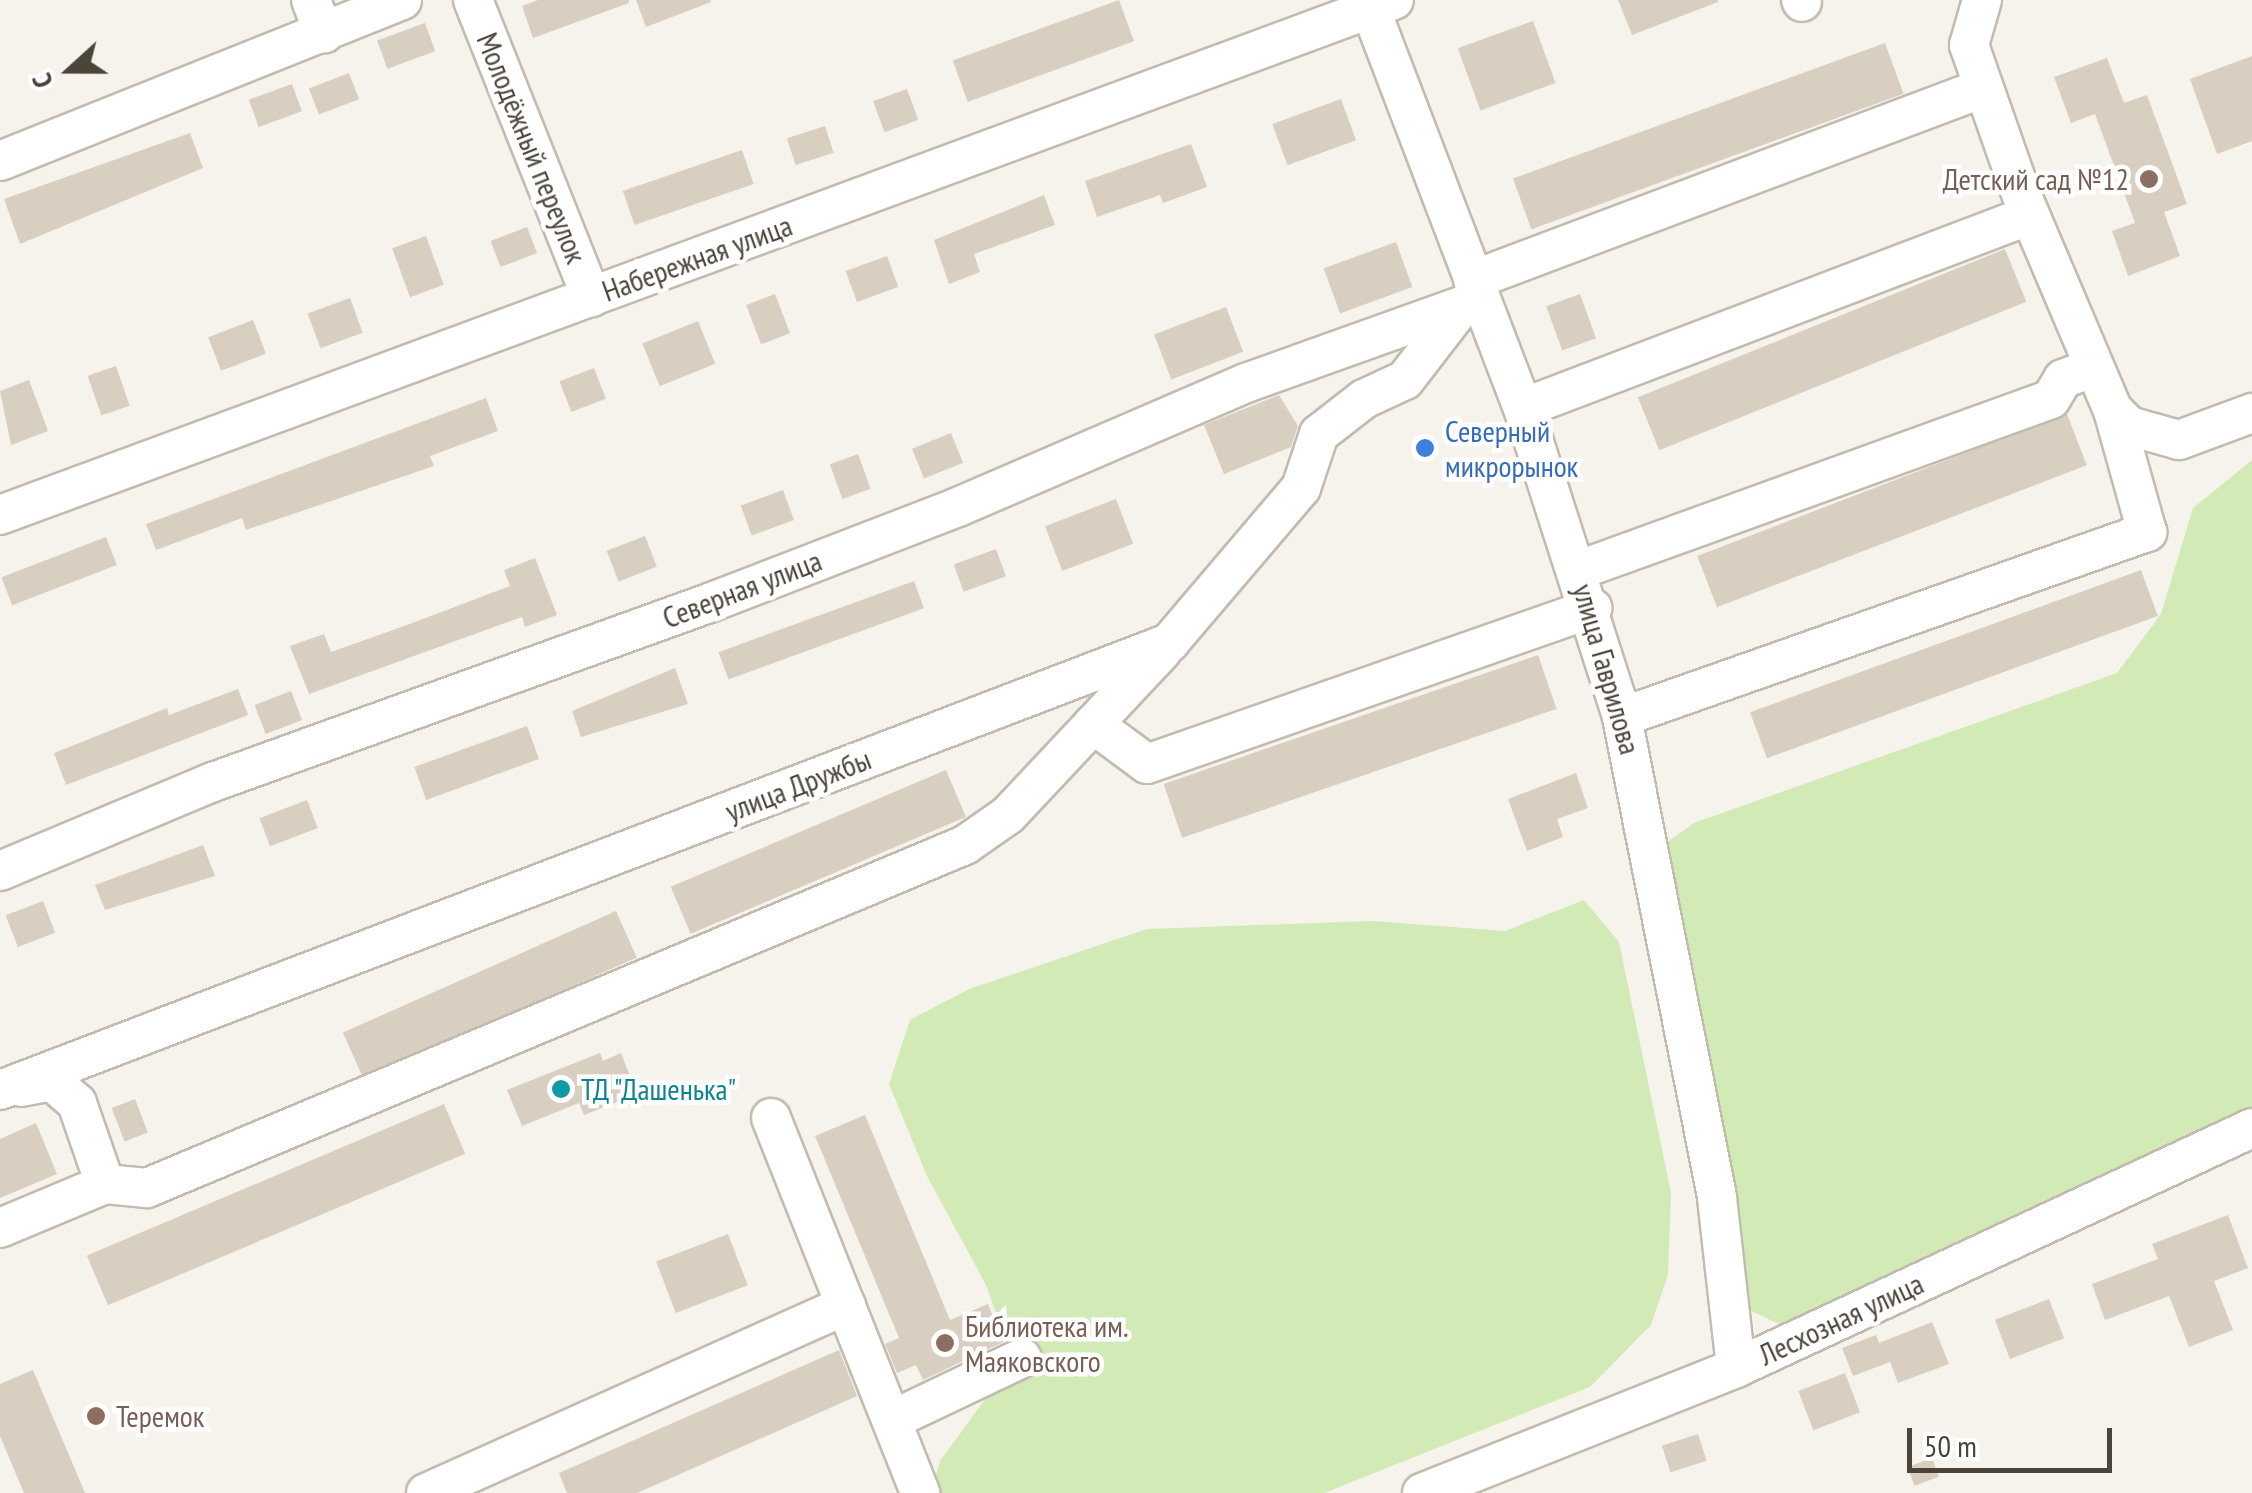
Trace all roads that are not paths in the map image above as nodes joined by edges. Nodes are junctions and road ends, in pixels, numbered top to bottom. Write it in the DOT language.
graph roads {
  1 [pos="402,0"];
  2 [pos="473,0"];
  3 [pos="1982,0"];
  4 [pos="1378,4"];
  5 [pos="318,17"];
  6 [pos="1983,88"];
  7 [pos="0,162"];
  8 [pos="2030,215"];
  9 [pos="1472,295"];
  10 [pos="591,297"];
  11 [pos="2094,367"];
  12 [pos="1523,408"];
  13 [pos="2112,410"];
  14 [pos="2252,413"];
  15 [pos="0,515"];
  16 [pos="1579,570"];
  17 [pos="1592,608"];
  18 [pos="1169,643"];
  19 [pos="1622,717"];
  20 [pos="1092,724"];
  21 [pos="0,871"];
  22 [pos="0,1091"];
  23 [pos="771,1118"];
  24 [pos="2252,1128"];
  25 [pos="105,1184"];
  26 [pos="0,1228"];
  27 [pos="846,1305"];
  28 [pos="1022,1358"];
  29 [pos="1736,1368"];
  30 [pos="892,1420"];
  31 [pos="426,1493"];
  32 [pos="920,1493"];
  33 [pos="1422,1493"];
  1 -- 5 [label="street"];
  2 -- 10 [label="street, Молодёжный переулок"];
  3 -- 6 [label="street"];
  4 -- 9 [label="street, улица Гаврилова"];
  4 -- 10 [label="street, Набережная улица"];
  5 -- 7 [label="street"];
  6 -- 8 [label="street"];
  6 -- 9 [label="street, Северная улица"];
  8 -- 11 [label="street"];
  8 -- 12 [label="street"];
  9 -- 12 [label="street, улица Гаврилова"];
  9 -- 18 [label="street, улица Дружбы"];
  9 -- 21 [label="street, Северная улица"];
  10 -- 15 [label="street, Набережная улица"];
  11 -- 13 [label="street"];
  11 -- 16 [label="street"];
  12 -- 16 [label="street, улица Гаврилова"];
  13 -- 14 [label="street"];
  13 -- 19 [label="street"];
  16 -- 17 [label="street, улица Гаврилова"];
  17 -- 19 [label="street, улица Гаврилова"];
  17 -- 20 [label="street"];
  18 -- 20 [label="street"];
  18 -- 22 [label="street, улица Дружбы"];
  19 -- 29 [label="street, улица Гаврилова"];
  20 -- 25 [label="street"];
  22 -- 25 [label="street"];
  23 -- 27 [label="street"];
  24 -- 29 [label="street, Лесхозная улица"];
  25 -- 26 [label="street"];
  27 -- 30 [label="street"];
  27 -- 31 [label="street"];
  28 -- 30 [label="street"];
  29 -- 33 [label="street, Лесхозная улица"];
  30 -- 32 [label="street"];
}
